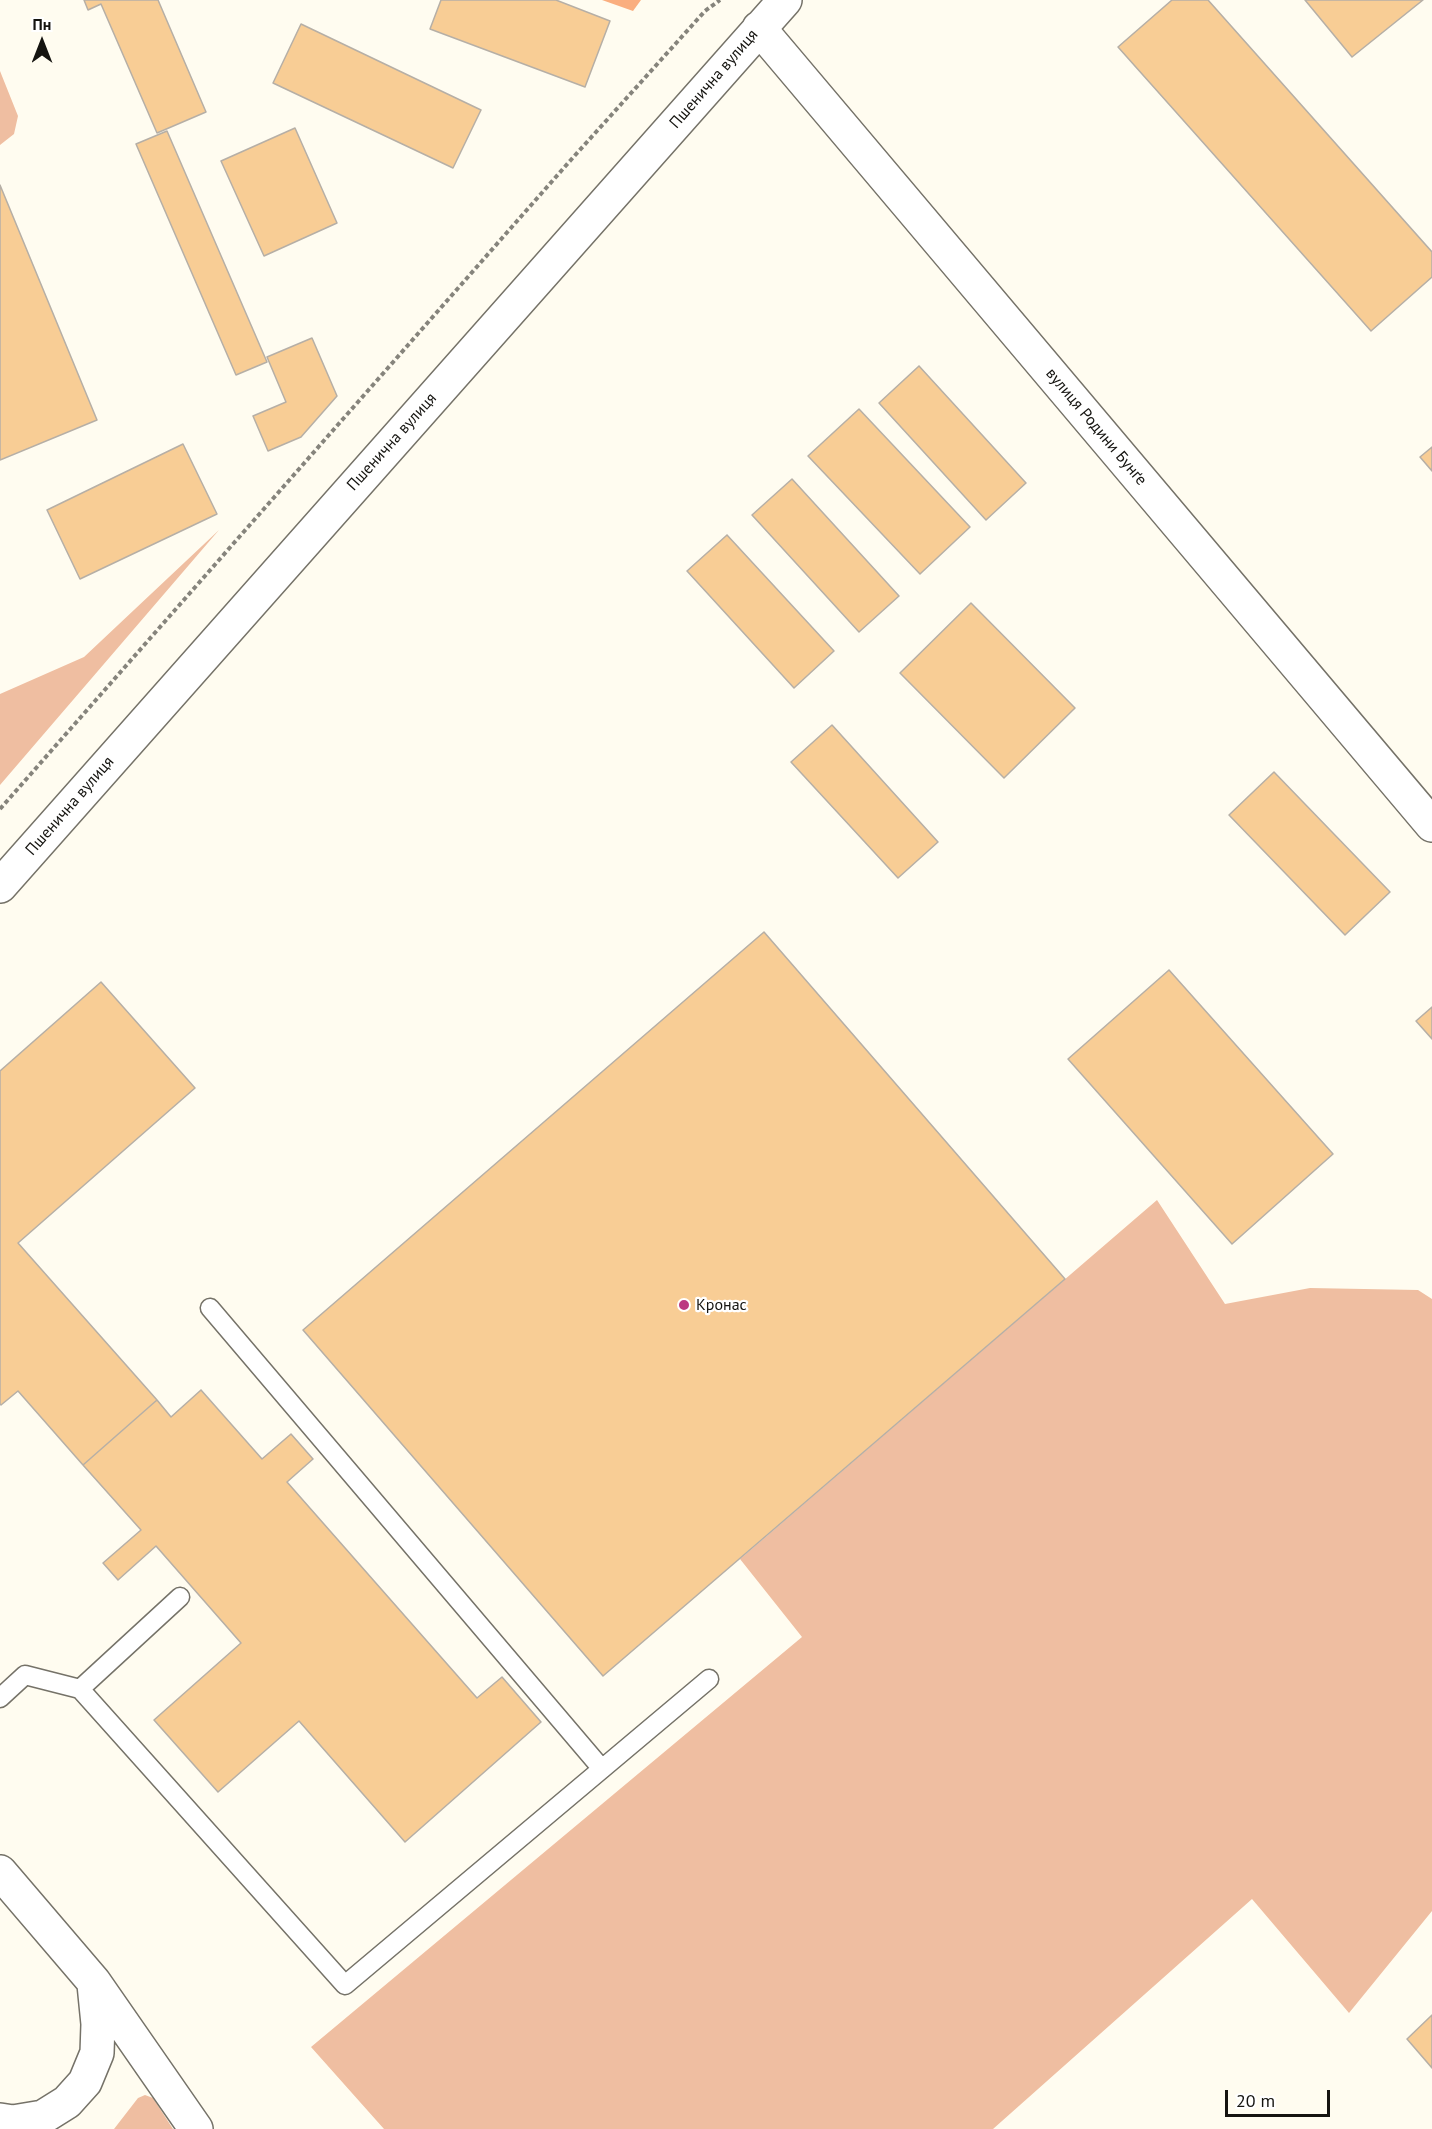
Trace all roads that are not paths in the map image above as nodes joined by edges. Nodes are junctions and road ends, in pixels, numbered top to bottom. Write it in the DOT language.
graph roads {
  1 [pos="785,0"];
  2 [pos="759,28"];
  3 [pos="1432,825"];
  4 [pos="0,886"];
  5 [pos="210,1308"];
  6 [pos="180,1597"];
  7 [pos="709,1679"];
  8 [pos="80,1689"];
  9 [pos="0,1698"];
  10 [pos="602,1769"];
  11 [pos="0,1872"];
  12 [pos="94,1982"];
  13 [pos="0,2120"];
  14 [pos="196,2129"];
  1 -- 2 [label="street, Пшенична вулиця"];
  2 -- 3 [label="street, вулиця Родини Бунґе"];
  2 -- 4 [label="street, Пшенична вулиця"];
  5 -- 10 [label="lane"];
  6 -- 8 [label="lane"];
  7 -- 10 [label="lane"];
  8 -- 9 [label="lane"];
  8 -- 10 [label="lane"];
  11 -- 12 [label="street"];
  12 -- 13 [label="street"];
  12 -- 14 [label="street"];
}
